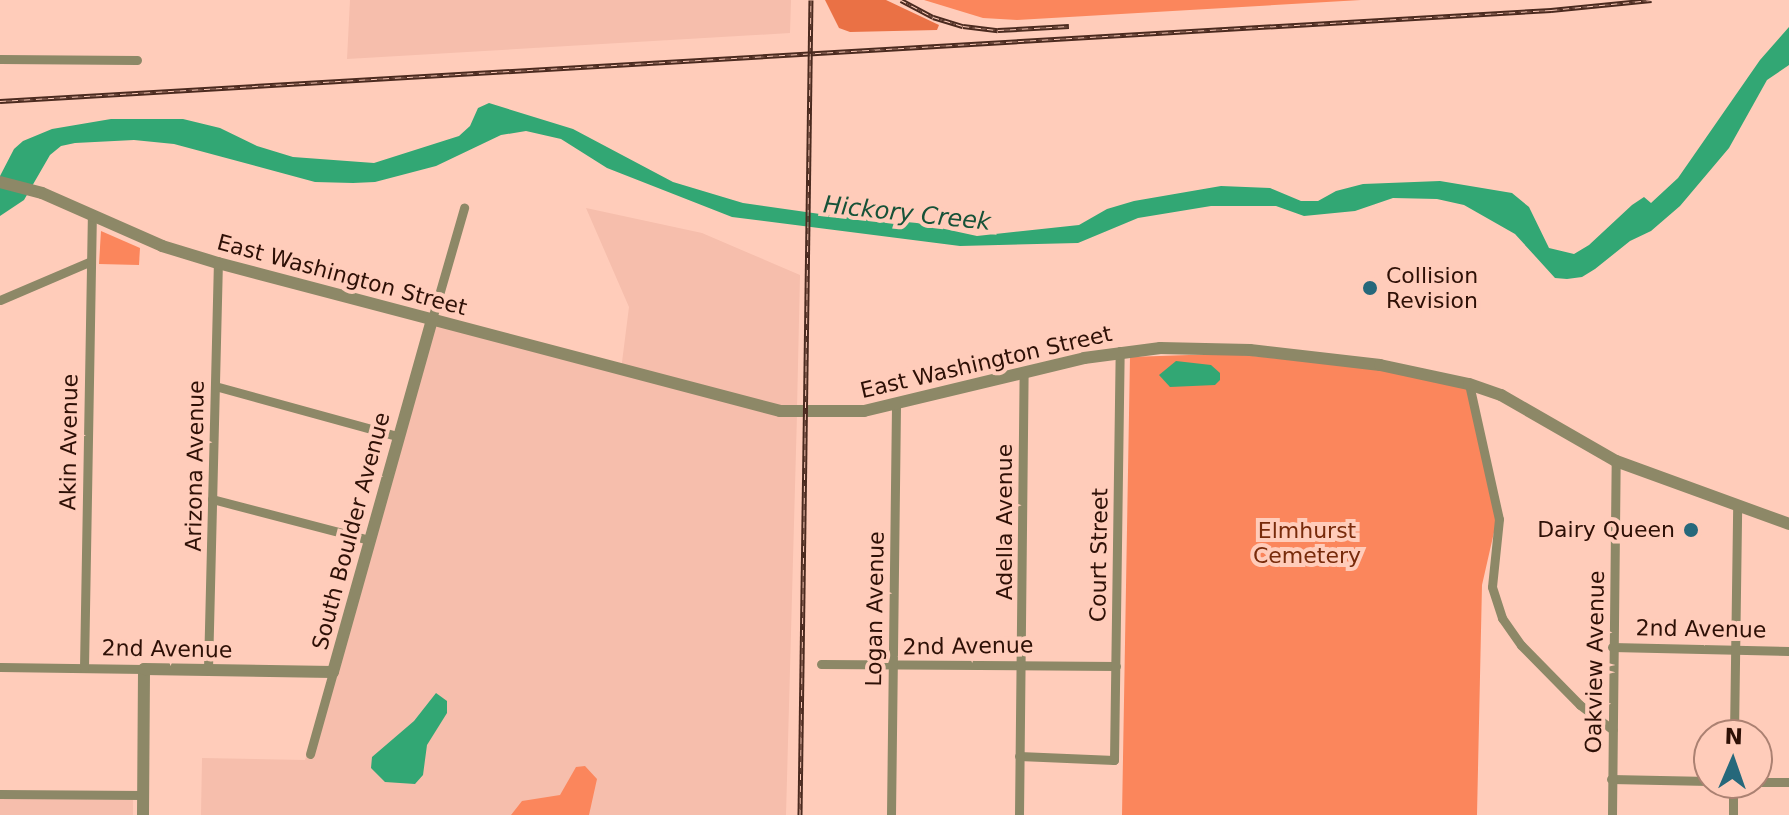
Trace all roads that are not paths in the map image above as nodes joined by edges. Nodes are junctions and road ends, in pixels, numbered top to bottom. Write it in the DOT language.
graph roads {
  1 [pos="0,59"];
  2 [pos="137,60"];
  3 [pos="0,182"];
  4 [pos="464,208"];
  5 [pos="92,216"];
  6 [pos="89,262"];
  7 [pos="218,263"];
  8 [pos="0,300"];
  9 [pos="432,319"];
  10 [pos="1120,351"];
  11 [pos="1024,374"];
  12 [pos="1469,384"];
  13 [pos="215,386"];
  14 [pos="896,404"];
  15 [pos="397,436"];
  16 [pos="1616,461"];
  17 [pos="212,499"];
  18 [pos="1737,506"];
  19 [pos="1789,524"];
  20 [pos="369,540"];
  21 [pos="1612,647"];
  22 [pos="1735,651"];
  23 [pos="1789,651"];
  24 [pos="821,664"];
  25 [pos="1023,664"];
  26 [pos="1116,666"];
  27 [pos="0,667"];
  28 [pos="892,667"];
  29 [pos="84,668"];
  30 [pos="144,669"];
  31 [pos="208,669"];
  32 [pos="333,672"];
  33 [pos="1734,719"];
  34 [pos="1613,730"];
  35 [pos="310,754"];
  36 [pos="1019,756"];
  37 [pos="1611,779"];
  38 [pos="1693,781"];
  39 [pos="0,794"];
  40 [pos="143,795"];
  41 [pos="143,815"];
  42 [pos="891,815"];
  43 [pos="1019,815"];
  44 [pos="1612,815"];
  1 -- 2 [label="street"];
  3 -- 5 [label="street, East Washington Street"];
  4 -- 9 [label="street"];
  5 -- 6 [label="street, Akin Avenue"];
  5 -- 7 [label="street, East Washington Street"];
  6 -- 8 [label="street"];
  6 -- 29 [label="street, Akin Avenue"];
  7 -- 9 [label="street, East Washington Street"];
  7 -- 13 [label="street, Arizona Avenue"];
  9 -- 14 [label="street, East Washington Street"];
  9 -- 15 [label="street, South Boulder Avenue"];
  10 -- 11 [label="street, East Washington Street"];
  10 -- 12 [label="street, East Washington Street"];
  10 -- 26 [label="street, Court Street"];
  11 -- 14 [label="street, East Washington Street"];
  11 -- 25 [label="street, Adella Avenue"];
  12 -- 16 [label="street, East Washington Street"];
  12 -- 34 [label="street"];
  13 -- 15 [label="street"];
  13 -- 17 [label="street, Arizona Avenue"];
  14 -- 28 [label="street, Logan Avenue"];
  15 -- 20 [label="street, South Boulder Avenue"];
  16 -- 18 [label="street, East Washington Street"];
  16 -- 21 [label="street, Oakview Avenue"];
  17 -- 20 [label="street"];
  17 -- 31 [label="street, Arizona Avenue"];
  18 -- 19 [label="street, East Washington Street"];
  18 -- 22 [label="street"];
  20 -- 32 [label="street, South Boulder Avenue"];
  21 -- 22 [label="street, 2nd Avenue"];
  21 -- 34 [label="street, Oakview Avenue"];
  22 -- 23 [label="street, 2nd Avenue"];
  22 -- 33 [label="street"];
  24 -- 28 [label="street, 2nd Avenue"];
  25 -- 26 [label="street, 2nd Avenue"];
  25 -- 28 [label="street, 2nd Avenue"];
  25 -- 36 [label="street, Adella Avenue"];
  26 -- 36 [label="street, Court Street"];
  27 -- 29 [label="street, 2nd Avenue"];
  28 -- 42 [label="street, Logan Avenue"];
  29 -- 30 [label="street, 2nd Avenue"];
  30 -- 31 [label="street, 2nd Avenue"];
  30 -- 40 [label="street"];
  31 -- 32 [label="street, 2nd Avenue"];
  32 -- 35 [label="street, South Boulder Avenue"];
  34 -- 37 [label="street, Oakview Avenue"];
  36 -- 43 [label="street, Adella Avenue"];
  37 -- 38 [label="street"];
  37 -- 44 [label="street, Oakview Avenue"];
  39 -- 40 [label="street"];
  40 -- 41 [label="street"];
}
